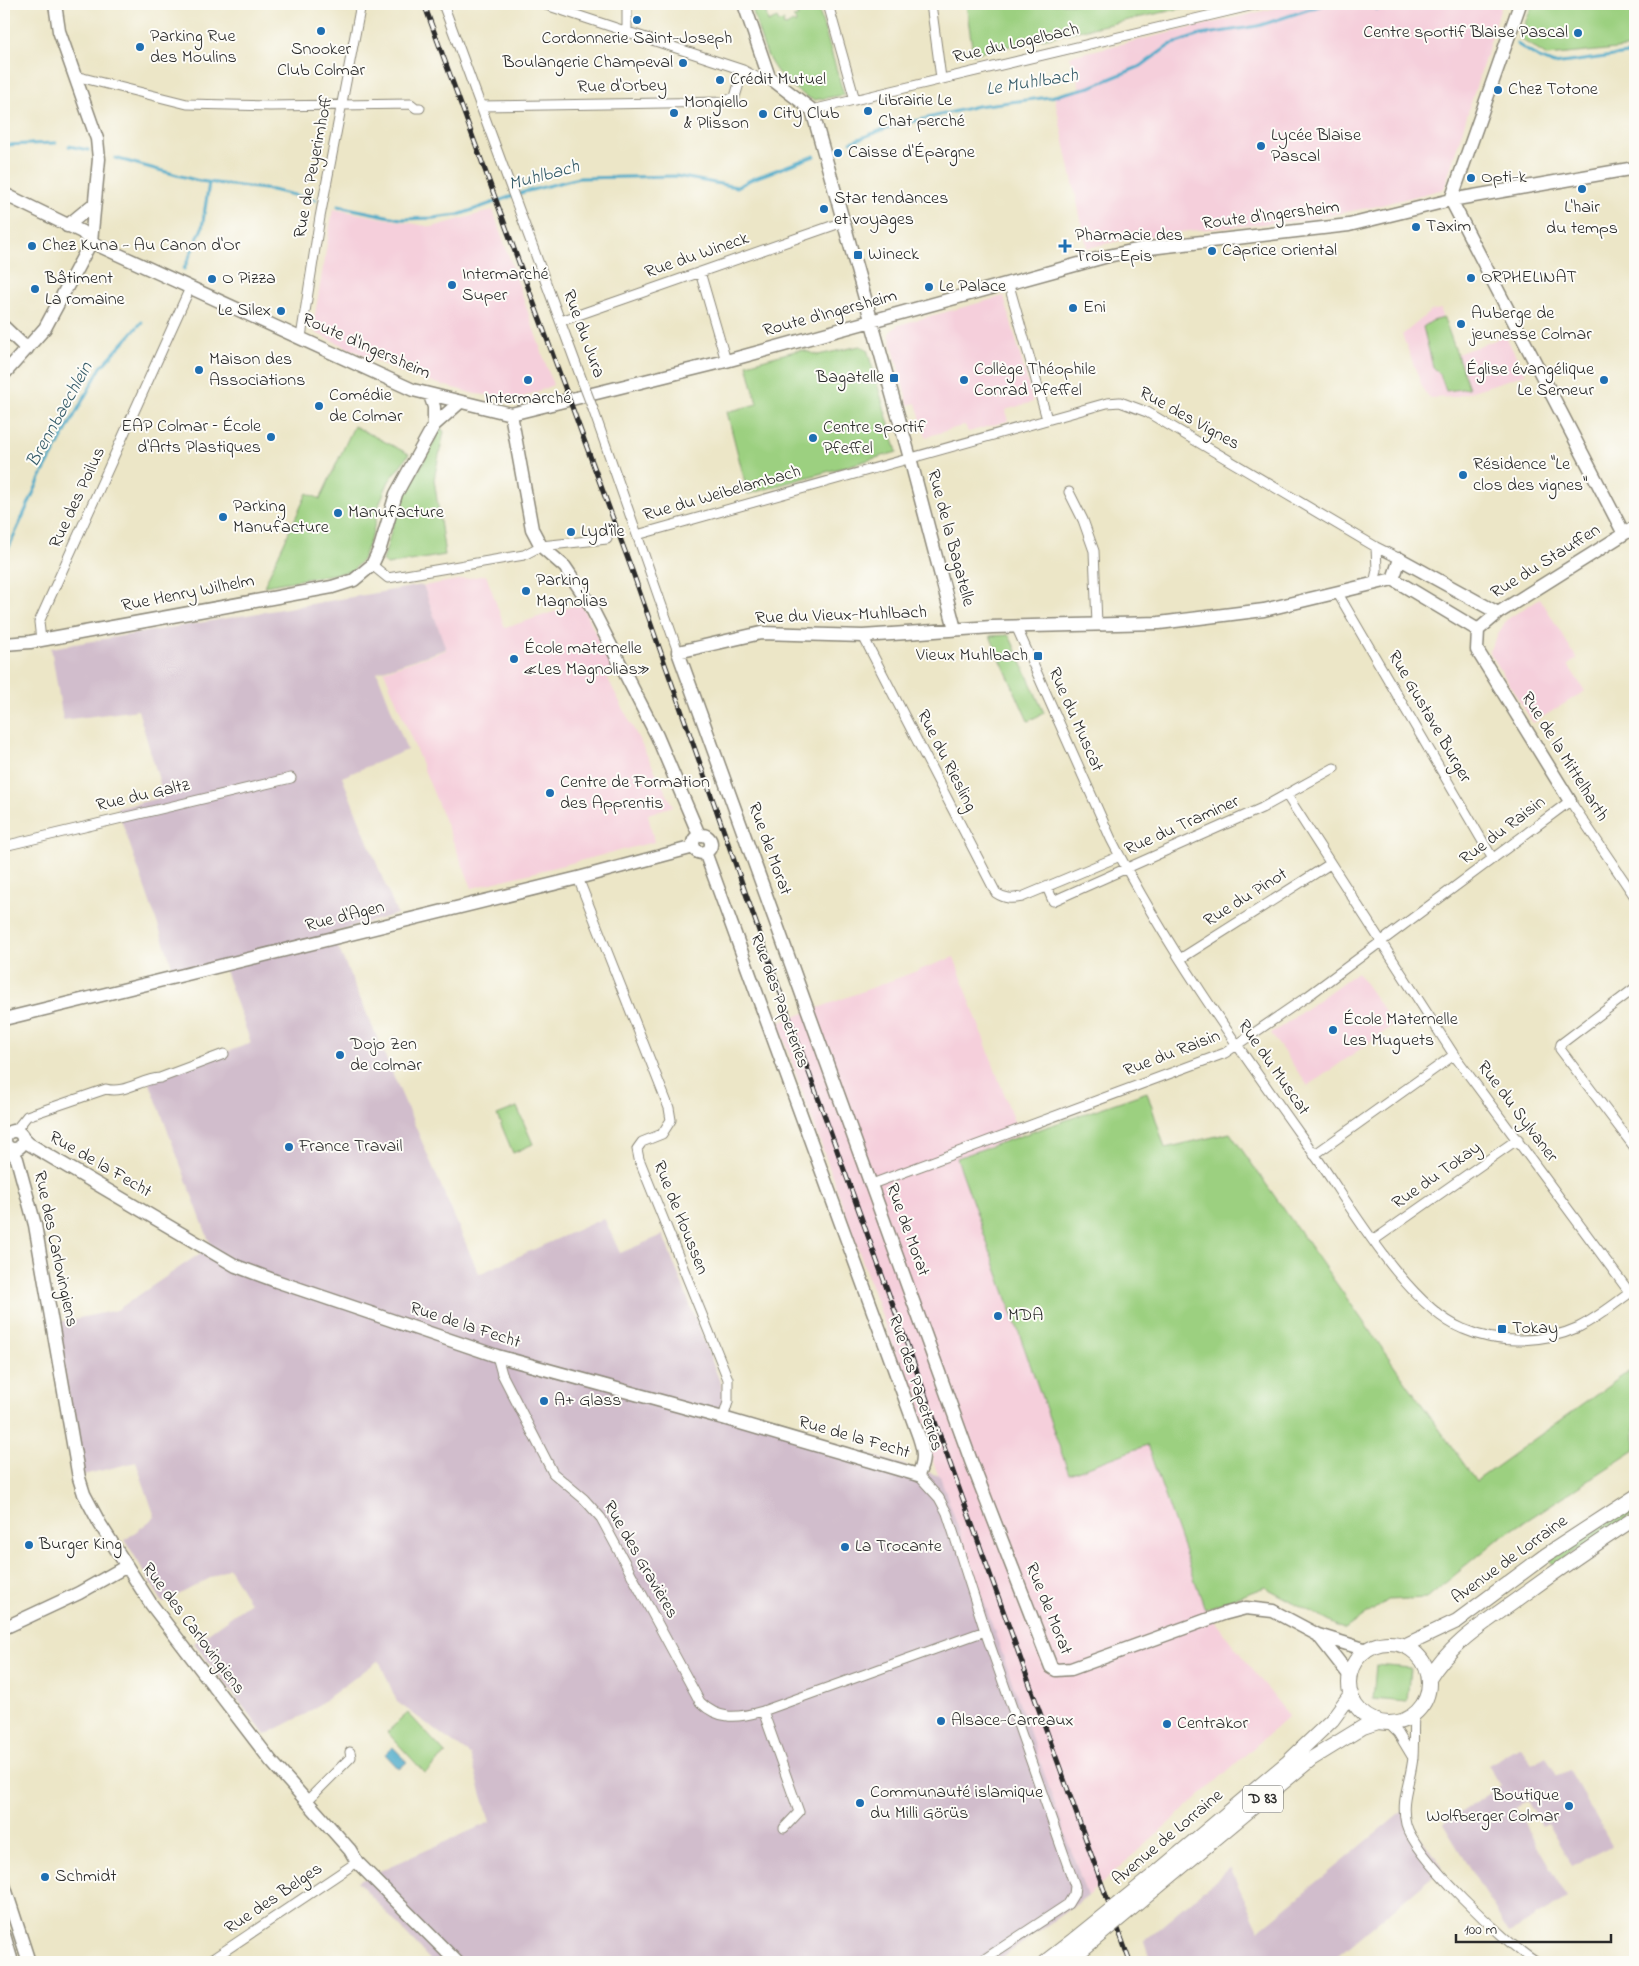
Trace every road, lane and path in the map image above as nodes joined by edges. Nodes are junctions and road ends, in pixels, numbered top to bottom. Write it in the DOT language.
graph roads {
  1 [pos="55,4"];
  2 [pos="361,4"];
  3 [pos="443,4"];
  4 [pos="543,4"];
  5 [pos="627,4"];
  6 [pos="744,4"];
  7 [pos="828,4"];
  8 [pos="931,4"];
  9 [pos="1258,4"];
  10 [pos="1520,4"];
  11 [pos="628,33"];
  12 [pos="743,70"];
  13 [pos="75,76"];
  14 [pos="769,77"];
  15 [pos="941,78"];
  16 [pos="856,100"];
  17 [pos="342,106"];
  18 [pos="480,106"];
  19 [pos="420,108"];
  20 [pos="812,110"];
  21 [pos="1635,168"];
  22 [pos="4,194"];
  23 [pos="1451,200"];
  24 [pos="95,203"];
  25 [pos="843,222"];
  26 [pos="67,226"];
  27 [pos="92,242"];
  28 [pos="700,272"];
  29 [pos="1008,282"];
  30 [pos="190,288"];
  31 [pos="561,320"];
  32 [pos="870,321"];
  33 [pos="4,327"];
  34 [pos="301,337"];
  35 [pos="27,349"];
  36 [pos="726,360"];
  37 [pos="4,374"];
  38 [pos="430,395"];
  39 [pos="459,403"];
  40 [pos="511,414"];
  41 [pos="1047,419"];
  42 [pos="434,425"];
  43 [pos="910,458"];
  44 [pos="1068,492"];
  45 [pos="1630,531"];
  46 [pos="637,535"];
  47 [pos="607,539"];
  48 [pos="541,546"];
  49 [pos="1376,547"];
  50 [pos="1400,559"];
  51 [pos="372,564"];
  52 [pos="1393,579"];
  53 [pos="1374,584"];
  54 [pos="1338,592"];
  55 [pos="1498,613"];
  56 [pos="1097,624"];
  57 [pos="1016,626"];
  58 [pos="956,629"];
  59 [pos="1478,630"];
  60 [pos="863,636"];
  61 [pos="41,640"];
  62 [pos="4,644"];
  63 [pos="678,652"];
  64 [pos="1334,768"];
  65 [pos="291,778"];
  66 [pos="1286,794"];
  67 [pos="1570,800"];
  68 [pos="699,845"];
  69 [pos="4,846"];
  70 [pos="1120,856"];
  71 [pos="1493,858"];
  72 [pos="1330,864"];
  73 [pos="1126,869"];
  74 [pos="578,878"];
  75 [pos="1047,887"];
  76 [pos="1635,897"];
  77 [pos="1003,898"];
  78 [pos="1381,942"];
  79 [pos="1180,959"];
  80 [pos="1635,988"];
  81 [pos="4,1019"];
  82 [pos="1237,1046"];
  83 [pos="224,1054"];
  84 [pos="1454,1055"];
  85 [pos="15,1140"];
  86 [pos="1518,1140"];
  87 [pos="1635,1148"];
  88 [pos="1314,1155"];
  89 [pos="872,1184"];
  90 [pos="1374,1240"];
  91 [pos="1633,1290"];
  92 [pos="497,1356"];
  93 [pos="723,1418"];
  94 [pos="918,1475"];
  95 [pos="1635,1497"];
  96 [pos="1635,1518"];
  97 [pos="125,1567"];
  98 [pos="4,1628"];
  99 [pos="985,1631"];
  100 [pos="1318,1634"];
  101 [pos="1404,1646"];
  102 [pos="1367,1650"];
  103 [pos="1350,1676"];
  104 [pos="1430,1679"];
  105 [pos="1350,1694"];
  106 [pos="763,1711"];
  107 [pos="1414,1715"];
  108 [pos="1384,1723"];
  109 [pos="350,1752"];
  110 [pos="1413,1758"];
  111 [pos="307,1801"];
  112 [pos="784,1828"];
  113 [pos="357,1862"];
  114 [pos="1152,1883"];
  115 [pos="4,1885"];
  116 [pos="4,1935"];
  117 [pos="1080,1943"];
  118 [pos="12,1962"];
  119 [pos="29,1962"];
  120 [pos="208,1962"];
  121 [pos="457,1962"];
  122 [pos="980,1962"];
  123 [pos="1045,1962"];
  124 [pos="1065,1962"];
  125 [pos="1536,1962"];
  1 -- 13 [label="street"];
  2 -- 17 [label="street, Rue de Peyerimhoff"];
  3 -- 18 [label="street, Rue du Jura"];
  4 -- 11 [label="street"];
  5 -- 11 [label="street"];
  6 -- 14 [label="street"];
  7 -- 16 [label="street"];
  8 -- 15 [label="street"];
  9 -- 15 [label="street, Rue du Logelbach"];
  10 -- 23 [label="street"];
  11 -- 12 [label="street"];
  12 -- 14 [label="street"];
  12 -- 18 [label="street, Rue d'Orbey"];
  13 -- 17 [label="street"];
  13 -- 24 [label="street"];
  14 -- 20 [label="street"];
  15 -- 16 [label="street, Rue du Logelbach"];
  16 -- 20 [label="street, Rue du Logelbach"];
  17 -- 19 [label="street"];
  17 -- 34 [label="street, Rue de Peyerimhoff"];
  18 -- 31 [label="street, Rue du Jura"];
  20 -- 25 [label="street, Rue de la Bagatelle"];
  21 -- 23 [label="street, Route d'Ingersheim"];
  22 -- 26 [label="street, Route d'Ingersheim"];
  23 -- 29 [label="street, Route d'Ingersheim"];
  23 -- 45 [label="street"];
  24 -- 26 [label="street"];
  24 -- 27 [label="street"];
  25 -- 28 [label="street, Rue du Wineck"];
  25 -- 32 [label="street, Rue de la Bagatelle"];
  26 -- 27 [label="street, Route d'Ingersheim"];
  27 -- 30 [label="street, Route d'Ingersheim"];
  27 -- 35 [label="street"];
  28 -- 31 [label="street, Rue du Wineck"];
  28 -- 36 [label="street"];
  29 -- 32 [label="street, Route d'Ingersheim"];
  29 -- 41 [label="street"];
  30 -- 34 [label="street, Route d'Ingersheim"];
  30 -- 61 [label="street, Rue des Poilus"];
  31 -- 46 [label="street, Rue du Jura, bridge"];
  32 -- 36 [label="street, Route d'Ingersheim"];
  32 -- 43 [label="street, Rue de la Bagatelle"];
  33 -- 35 [label="street"];
  34 -- 38 [label="street, Route d'Ingersheim"];
  35 -- 37 [label="street"];
  36 -- 40 [label="street, Route d'Ingersheim"];
  38 -- 39 [label="street, Route d'Ingersheim"];
  38 -- 42 [label="street"];
  39 -- 40 [label="street, Route d'Ingersheim"];
  39 -- 42 [label="street, Rue Henry Wilhelm"];
  40 -- 48 [label="street, Rue des Papeteries"];
  41 -- 43 [label="street, Rue du Weibelambach"];
  41 -- 49 [label="street, Rue des Vignes"];
  42 -- 51 [label="street, Rue Henry Wilhelm"];
  43 -- 46 [label="street, Rue du Weibelambach"];
  43 -- 58 [label="street, Rue de la Bagatelle"];
  44 -- 56 [label="street"];
  45 -- 55 [label="street, Rue du Stauffen"];
  46 -- 63 [label="street, Rue de Morat"];
  47 -- 48 [label="street"];
  48 -- 51 [label="street"];
  48 -- 68 [label="street, Rue des Papeteries"];
  49 -- 50 [label="street, Rue des Vignes"];
  49 -- 53 [label="street"];
  50 -- 52 [label="street"];
  50 -- 55 [label="street, Rue des Vignes"];
  51 -- 61 [label="street, Rue Henry Wilhelm"];
  52 -- 53 [label="street, Rue du Vieux-Muhlbach"];
  52 -- 59 [label="street"];
  53 -- 54 [label="street, Rue du Vieux-Muhlbach"];
  54 -- 56 [label="street, Rue du Vieux-Muhlbach"];
  54 -- 71 [label="street, Rue Gustave Burger"];
  55 -- 59 [label="street, Rue du Stauffen"];
  56 -- 57 [label="street, Rue du Vieux-Muhlbach"];
  57 -- 58 [label="street, Rue du Vieux-Muhlbach"];
  57 -- 70 [label="street, Rue du Muscat"];
  58 -- 60 [label="street, Rue du Vieux-Muhlbach"];
  59 -- 67 [label="street, Rue de la Mittelharth"];
  60 -- 63 [label="street, Rue du Vieux-Muhlbach"];
  60 -- 77 [label="street, Rue du Riesling"];
  61 -- 62 [label="street, Rue Henry Wilhelm"];
  63 -- 89 [label="street, Rue de Morat"];
  64 -- 66 [label="street, Rue du Traminer"];
  65 -- 69 [label="street, Rue du Galtz"];
  66 -- 72 [label="street, Rue du Sylvaner"];
  66 -- 73 [label="street, Rue du Traminer"];
  67 -- 71 [label="street, Rue du Raisin"];
  67 -- 76 [label="street, Rue de la Mittelharth"];
  68 -- 74 [label="street, Rue d'Agen"];
  68 -- 94 [label="street, Rue des Papeteries"];
  70 -- 73 [label="street, Rue du Muscat"];
  70 -- 75 [label="street, Rue du Traminer"];
  71 -- 78 [label="street, Rue du Raisin"];
  72 -- 78 [label="street, Rue du Sylvaner"];
  72 -- 79 [label="street, Rue du Pinot"];
  73 -- 75 [label="street, Rue du Traminer"];
  73 -- 79 [label="street, Rue du Muscat"];
  74 -- 81 [label="street, Rue d'Agen"];
  74 -- 93 [label="street, Rue de Houssen"];
  75 -- 77 [label="street, Rue du Traminer"];
  78 -- 82 [label="street, Rue du Raisin"];
  78 -- 84 [label="street, Rue du Sylvaner"];
  79 -- 82 [label="street, Rue du Muscat"];
  80 -- 87 [label="street"];
  82 -- 88 [label="street, Rue du Muscat"];
  82 -- 89 [label="street, Rue du Raisin"];
  83 -- 85 [label="street, Rue de la Fecht"];
  84 -- 86 [label="street, Rue du Sylvaner"];
  84 -- 88 [label="street"];
  85 -- 92 [label="street, Rue de la Fecht"];
  85 -- 97 [label="street, Rue des Carlovingiens"];
  86 -- 90 [label="street, Rue du Tokay"];
  86 -- 91 [label="street, Rue du Sylvaner"];
  88 -- 90 [label="street, Rue du Muscat"];
  89 -- 100 [label="street, Rue de Morat"];
  90 -- 91 [label="street, Rue du Muscat"];
  92 -- 93 [label="street, Rue de la Fecht"];
  92 -- 106 [label="street, Rue des Gravières"];
  93 -- 94 [label="street, Rue de la Fecht"];
  94 -- 99 [label="street, Rue des Papeteries"];
  95 -- 101 [label="main road, Avenue de Lorraine"];
  96 -- 104 [label="main road, Avenue de Lorraine"];
  97 -- 98 [label="street"];
  97 -- 111 [label="street, Rue des Carlovingiens"];
  99 -- 106 [label="street, Rue des Gravières"];
  99 -- 122 [label="street, Rue des Papeteries"];
  100 -- 102 [label="street, Rue de Morat"];
  100 -- 103 [label="street, Rue de Morat"];
  101 -- 102 [label="main road"];
  101 -- 104 [label="main road"];
  102 -- 103 [label="main road"];
  103 -- 105 [label="main road"];
  104 -- 107 [label="main road"];
  105 -- 108 [label="main road"];
  105 -- 114 [label="main road, Avenue de Lorraine / D 83"];
  106 -- 112 [label="street"];
  107 -- 108 [label="main road"];
  107 -- 110 [label="street"];
  108 -- 110 [label="street"];
  108 -- 114 [label="main road, Avenue de Lorraine / D 83"];
  109 -- 111 [label="street"];
  110 -- 125 [label="street"];
  111 -- 113 [label="street, Rue des Carlovingiens"];
  113 -- 120 [label="street, Rue des Belges"];
  113 -- 121 [label="street, Rue des Carlovingiens"];
  114 -- 117 [label="main road, Avenue de Lorraine / D 83, bridge"];
  115 -- 119 [label="street"];
  116 -- 118 [label="street"];
  117 -- 123 [label="main road, Avenue de Lorraine / D 83"];
  117 -- 124 [label="main road, Avenue de Lorraine / D 83"];
}
